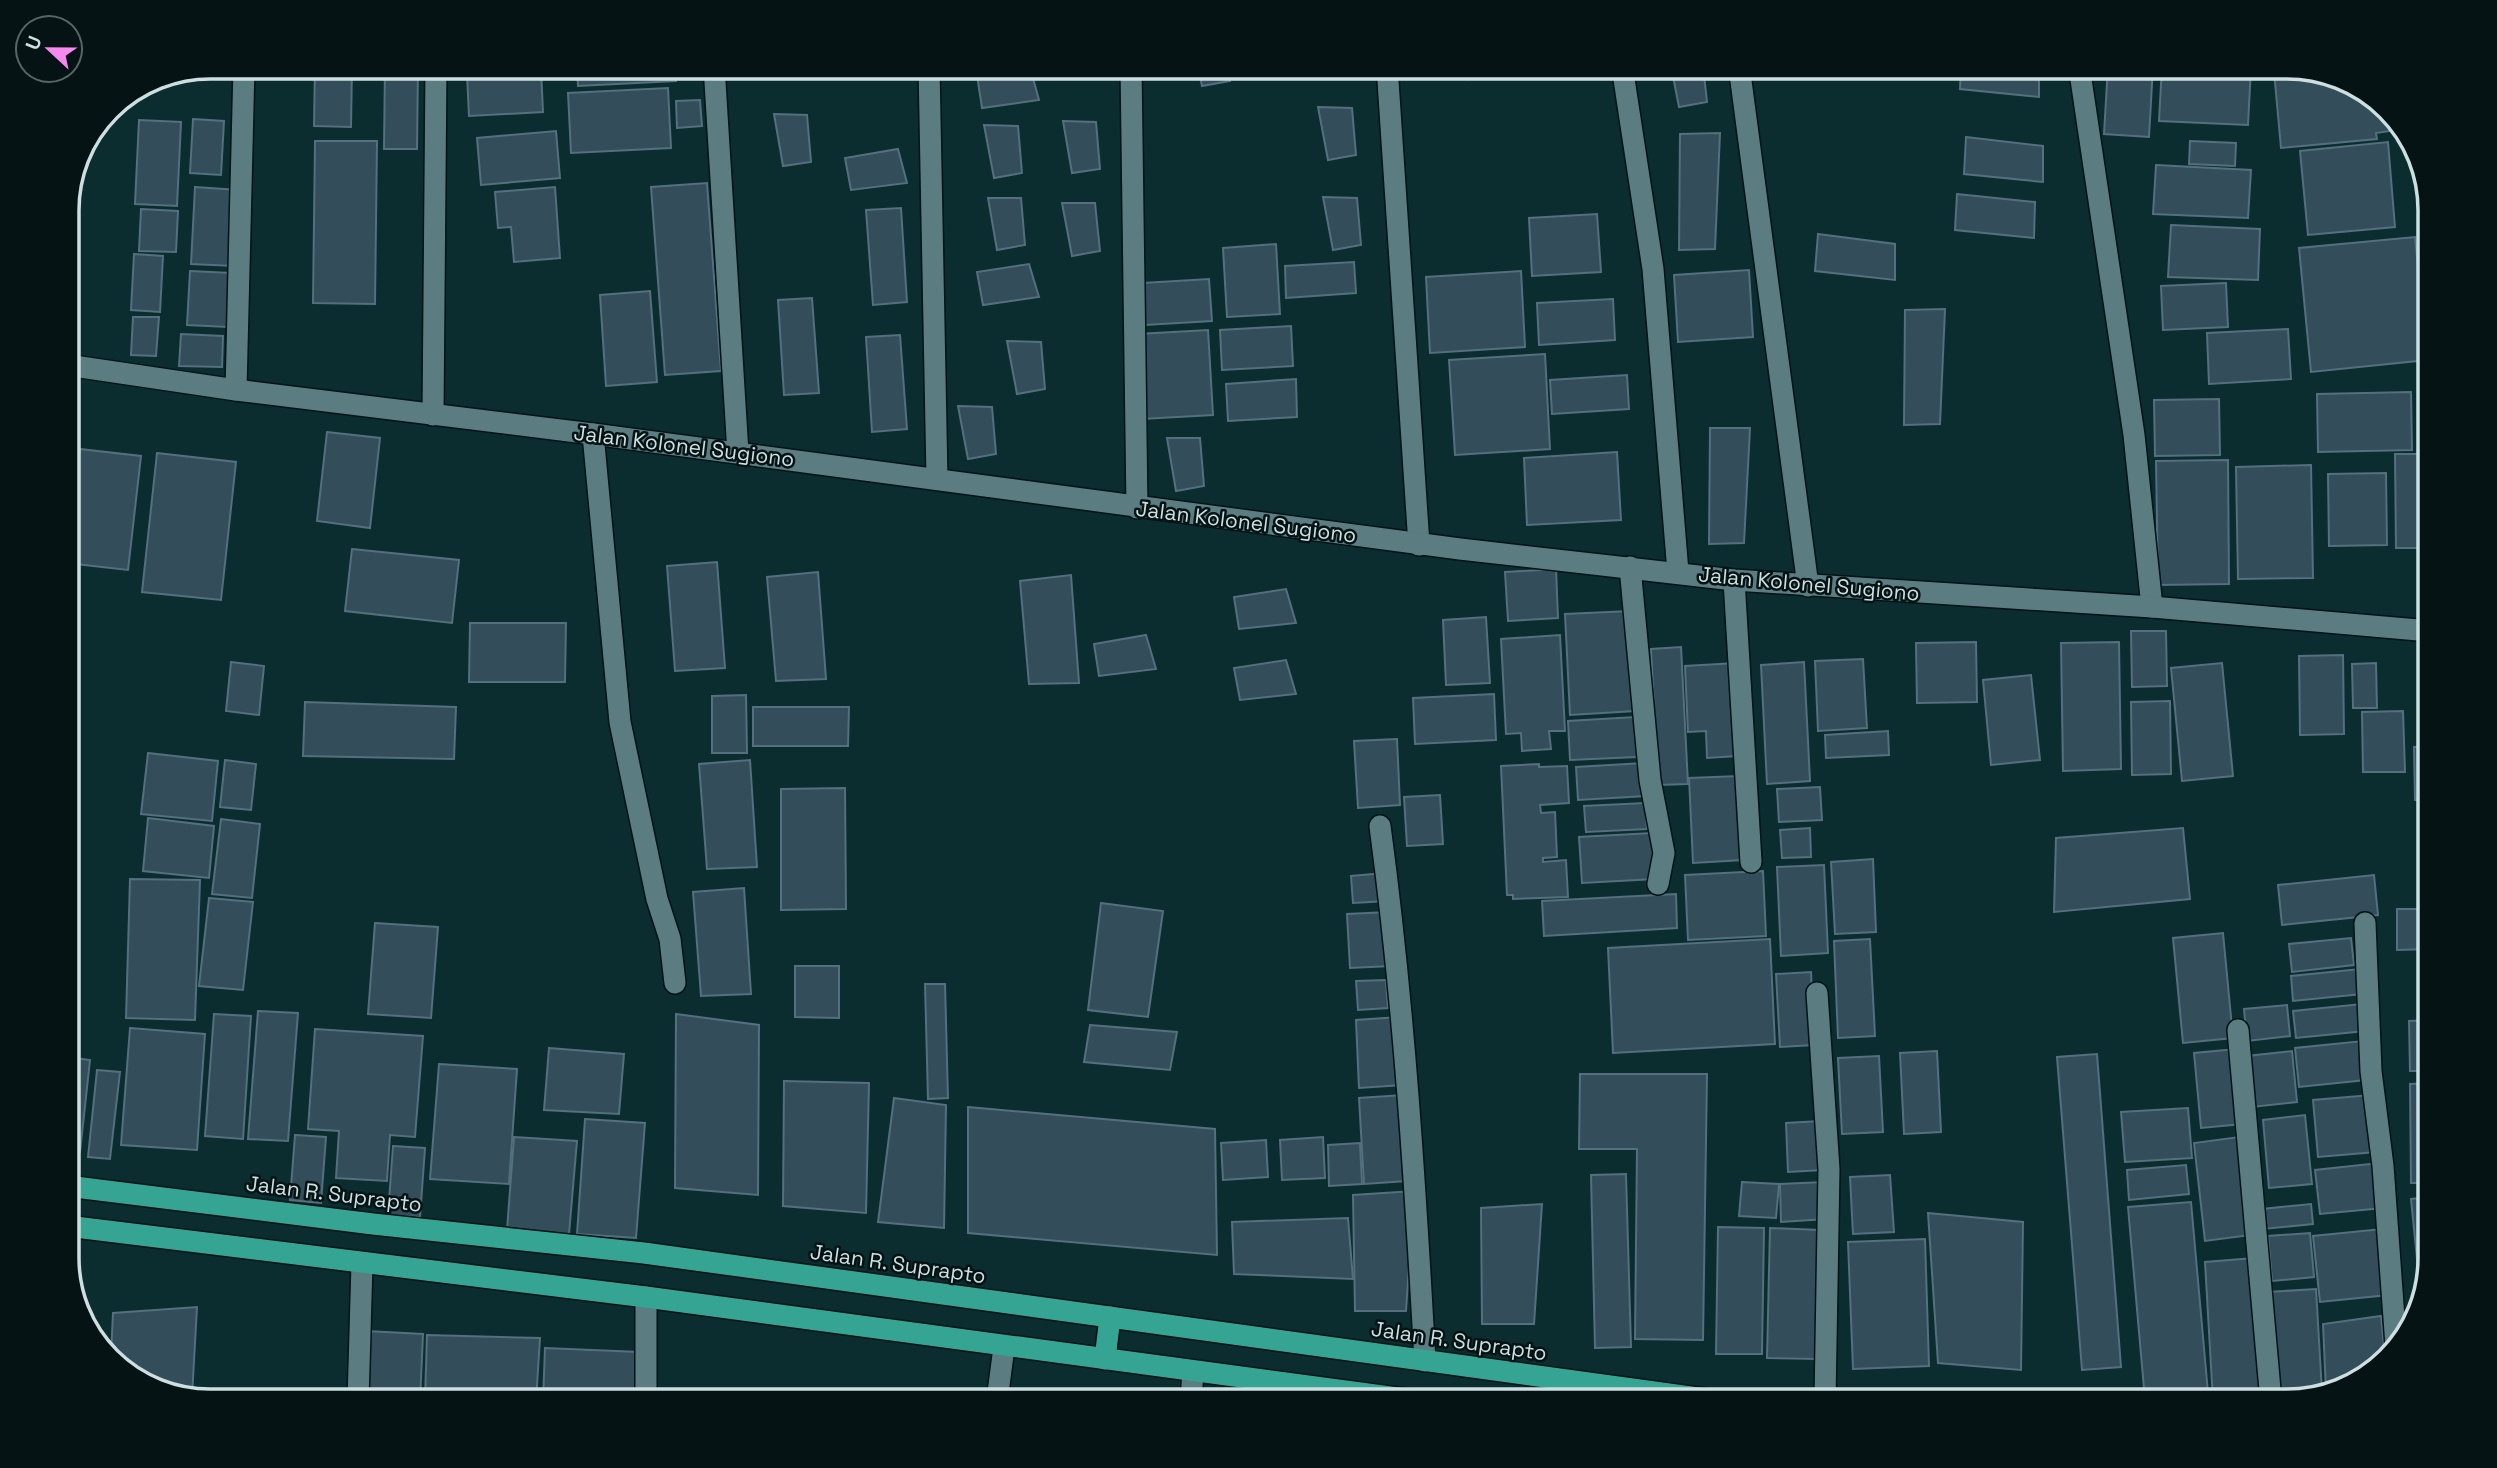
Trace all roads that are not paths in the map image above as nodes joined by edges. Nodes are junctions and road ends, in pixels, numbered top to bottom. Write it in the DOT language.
graph roads {
  1 [pos="244,79"];
  2 [pos="436,79"];
  3 [pos="715,79"];
  4 [pos="929,79"];
  5 [pos="1131,79"];
  6 [pos="1388,79"];
  7 [pos="1624,79"];
  8 [pos="1741,79"];
  9 [pos="2081,79"];
  10 [pos="79,367"];
  11 [pos="236,390"];
  12 [pos="433,415"];
  13 [pos="593,434"];
  14 [pos="738,453"];
  15 [pos="937,479"];
  16 [pos="1137,508"];
  17 [pos="1419,544"];
  18 [pos="1630,567"];
  19 [pos="1678,572"];
  20 [pos="1734,580"];
  21 [pos="1808,586"];
  22 [pos="2152,607"];
  23 [pos="2418,630"];
  24 [pos="1380,825"];
  25 [pos="1751,862"];
  26 [pos="1658,884"];
  27 [pos="2365,923"];
  28 [pos="675,983"];
  29 [pos="1817,993"];
  30 [pos="2238,1030"];
  31 [pos="79,1187"];
  32 [pos="79,1228"];
  33 [pos="362,1264"];
  34 [pos="646,1297"];
  35 [pos="1110,1317"];
  36 [pos="2395,1332"];
  37 [pos="1004,1347"];
  38 [pos="1105,1359"];
  39 [pos="1426,1361"];
  40 [pos="1193,1371"];
  41 [pos="358,1389"];
  42 [pos="646,1389"];
  43 [pos="999,1389"];
  44 [pos="1192,1389"];
  45 [pos="1325,1389"];
  46 [pos="1627,1389"];
  47 [pos="1825,1389"];
  48 [pos="2270,1389"];
  1 -- 11 [label="street"];
  2 -- 12 [label="street"];
  3 -- 14 [label="street"];
  4 -- 15 [label="street"];
  5 -- 16 [label="street"];
  6 -- 17 [label="street"];
  7 -- 19 [label="street"];
  8 -- 21 [label="street"];
  9 -- 22 [label="street"];
  10 -- 11 [label="street, Jalan Kolonel Sugiono"];
  11 -- 12 [label="street, Jalan Kolonel Sugiono"];
  12 -- 13 [label="street, Jalan Kolonel Sugiono"];
  13 -- 14 [label="street, Jalan Kolonel Sugiono"];
  13 -- 28 [label="street"];
  14 -- 15 [label="street, Jalan Kolonel Sugiono"];
  15 -- 16 [label="street, Jalan Kolonel Sugiono"];
  16 -- 17 [label="street, Jalan Kolonel Sugiono"];
  17 -- 18 [label="street, Jalan Kolonel Sugiono"];
  18 -- 19 [label="street, Jalan Kolonel Sugiono"];
  18 -- 26 [label="street"];
  19 -- 20 [label="street, Jalan Kolonel Sugiono"];
  20 -- 21 [label="street, Jalan Kolonel Sugiono"];
  20 -- 25 [label="street"];
  21 -- 22 [label="street, Jalan Kolonel Sugiono"];
  22 -- 23 [label="street, Jalan Kolonel Sugiono"];
  24 -- 39 [label="street"];
  27 -- 36 [label="street"];
  29 -- 47 [label="street"];
  30 -- 48 [label="street"];
  31 -- 35 [label="highway, Jalan R. Suprapto"];
  32 -- 33 [label="highway"];
  33 -- 34 [label="highway"];
  33 -- 41 [label="street"];
  34 -- 37 [label="highway"];
  34 -- 42 [label="street"];
  35 -- 38 [label="highway"];
  35 -- 39 [label="highway, Jalan R. Suprapto"];
  37 -- 38 [label="highway"];
  37 -- 43 [label="street"];
  38 -- 40 [label="highway"];
  39 -- 46 [label="highway, Jalan R. Suprapto"];
  40 -- 44 [label="street"];
  40 -- 45 [label="highway"];
}
